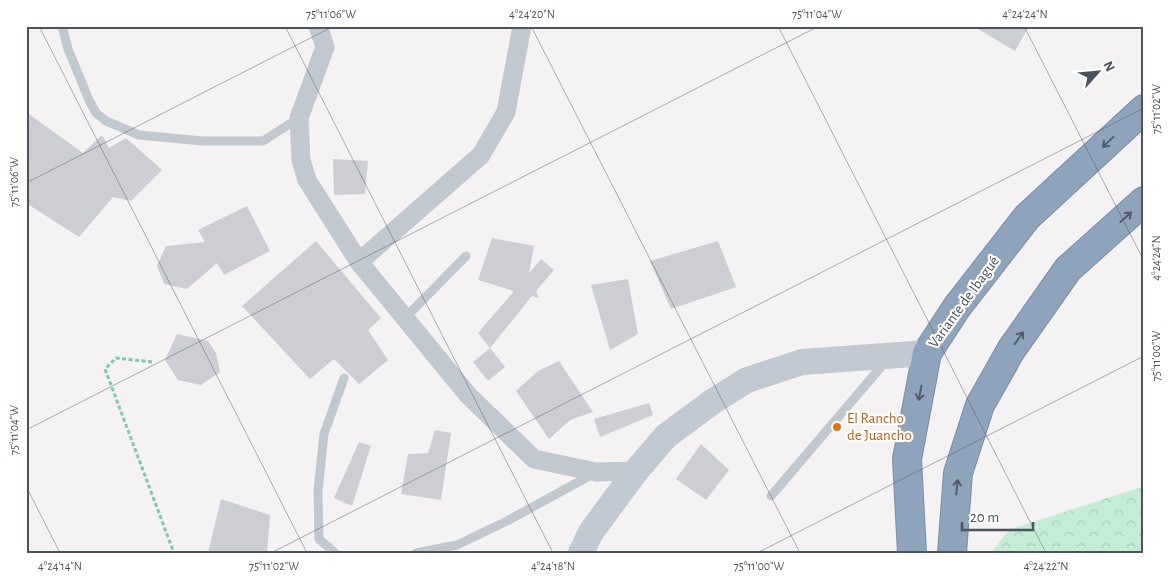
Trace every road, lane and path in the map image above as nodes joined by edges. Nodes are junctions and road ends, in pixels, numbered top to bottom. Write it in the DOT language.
graph roads {
  1 [pos="62,26"];
  2 [pos="318,26"];
  3 [pos="522,26"];
  4 [pos="1144,109"];
  5 [pos="299,118"];
  6 [pos="1144,202"];
  7 [pos="466,256"];
  8 [pos="359,262"];
  9 [pos="405,318"];
  10 [pos="927,353"];
  11 [pos="889,357"];
  12 [pos="152,362"];
  13 [pos="344,378"];
  14 [pos="636,471"];
  15 [pos="596,472"];
  16 [pos="772,496"];
  17 [pos="174,553"];
  18 [pos="336,553"];
  19 [pos="416,553"];
  20 [pos="581,553"];
  21 [pos="912,553"];
  22 [pos="952,553"];
  1 -- 5 [label="lane"];
  2 -- 5 [label="street"];
  3 -- 8 [label="street"];
  4 -- 10 [label="highway, Variante de Ibagué, one-way"];
  5 -- 8 [label="street"];
  22 -- 6 [label="highway, one-way"];
  7 -- 9 [label="lane"];
  8 -- 9 [label="street"];
  9 -- 15 [label="street"];
  10 -- 11 [label="street"];
  10 -- 21 [label="highway, Variante de Ibagué, one-way"];
  11 -- 14 [label="street"];
  11 -- 16 [label="lane"];
  12 -- 17 [label="path"];
  13 -- 18 [label="lane"];
  14 -- 15 [label="street"];
  14 -- 20 [label="street"];
  15 -- 19 [label="lane"];
}
